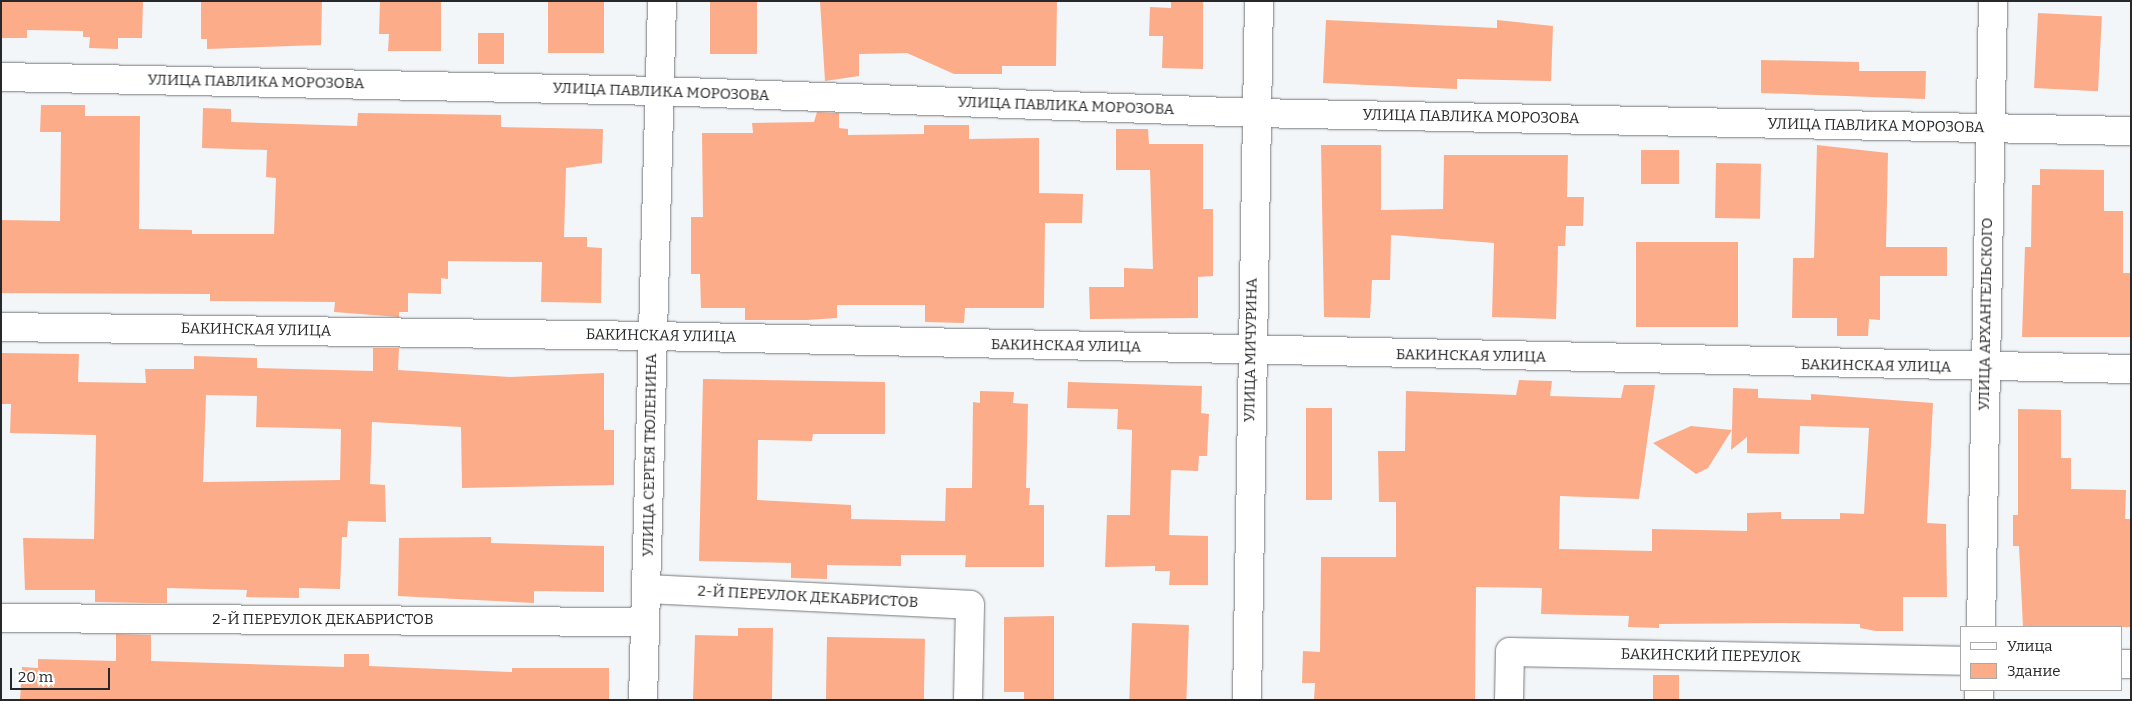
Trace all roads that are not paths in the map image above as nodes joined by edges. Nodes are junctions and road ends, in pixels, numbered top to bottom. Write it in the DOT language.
graph roads {
  1 [pos="662,1"];
  2 [pos="1259,1"];
  3 [pos="1993,1"];
  4 [pos="1,77"];
  5 [pos="659,91"];
  6 [pos="1255,113"];
  7 [pos="1990,128"];
  8 [pos="2131,131"];
  9 [pos="1,327"];
  10 [pos="653,336"];
  11 [pos="1250,350"];
  12 [pos="1985,369"];
  13 [pos="2131,369"];
  14 [pos="646,589"];
  15 [pos="1,618"];
  16 [pos="645,622"];
  17 [pos="1981,626"];
  18 [pos="1960,661"];
  19 [pos="643,700"];
  20 [pos="968,700"];
  21 [pos="1247,700"];
  22 [pos="1509,700"];
  1 -- 5 [label="street, УЛИЦА СЕРГЕЯ ТЮЛЕНИНА"];
  2 -- 6 [label="street, УЛИЦА МИЧУРИНА"];
  3 -- 7 [label="street, УЛИЦА АРХАНГЕЛЬСКОГО"];
  4 -- 5 [label="street, УЛИЦА ПАВЛИКА МОРОЗОВА"];
  5 -- 6 [label="street, УЛИЦА ПАВЛИКА МОРОЗОВА"];
  5 -- 10 [label="street, УЛИЦА СЕРГЕЯ ТЮЛЕНИНА"];
  6 -- 7 [label="street, УЛИЦА ПАВЛИКА МОРОЗОВА"];
  6 -- 11 [label="street, УЛИЦА МИЧУРИНА"];
  7 -- 8 [label="street, УЛИЦА ПАВЛИКА МОРОЗОВА"];
  7 -- 12 [label="street, УЛИЦА АРХАНГЕЛЬСКОГО"];
  9 -- 10 [label="street, БАКИНСКАЯ УЛИЦА"];
  10 -- 11 [label="street, БАКИНСКАЯ УЛИЦА"];
  10 -- 14 [label="street, УЛИЦА СЕРГЕЯ ТЮЛЕНИНА"];
  11 -- 12 [label="street, БАКИНСКАЯ УЛИЦА"];
  11 -- 21 [label="street, УЛИЦА МИЧУРИНА"];
  12 -- 13 [label="street, БАКИНСКАЯ УЛИЦА"];
  12 -- 17 [label="street, УЛИЦА АРХАНГЕЛЬСКОГО"];
  14 -- 16 [label="street, УЛИЦА СЕРГЕЯ ТЮЛЕНИНА"];
  14 -- 20 [label="street, 2-Й ПЕРЕУЛОК ДЕКАБРИСТОВ"];
  15 -- 16 [label="street, 2-Й ПЕРЕУЛОК ДЕКАБРИСТОВ"];
  16 -- 19 [label="street, УЛИЦА СЕРГЕЯ ТЮЛЕНИНА"];
  18 -- 22 [label="street, БАКИНСКИЙ ПЕРЕУЛОК"];
}
